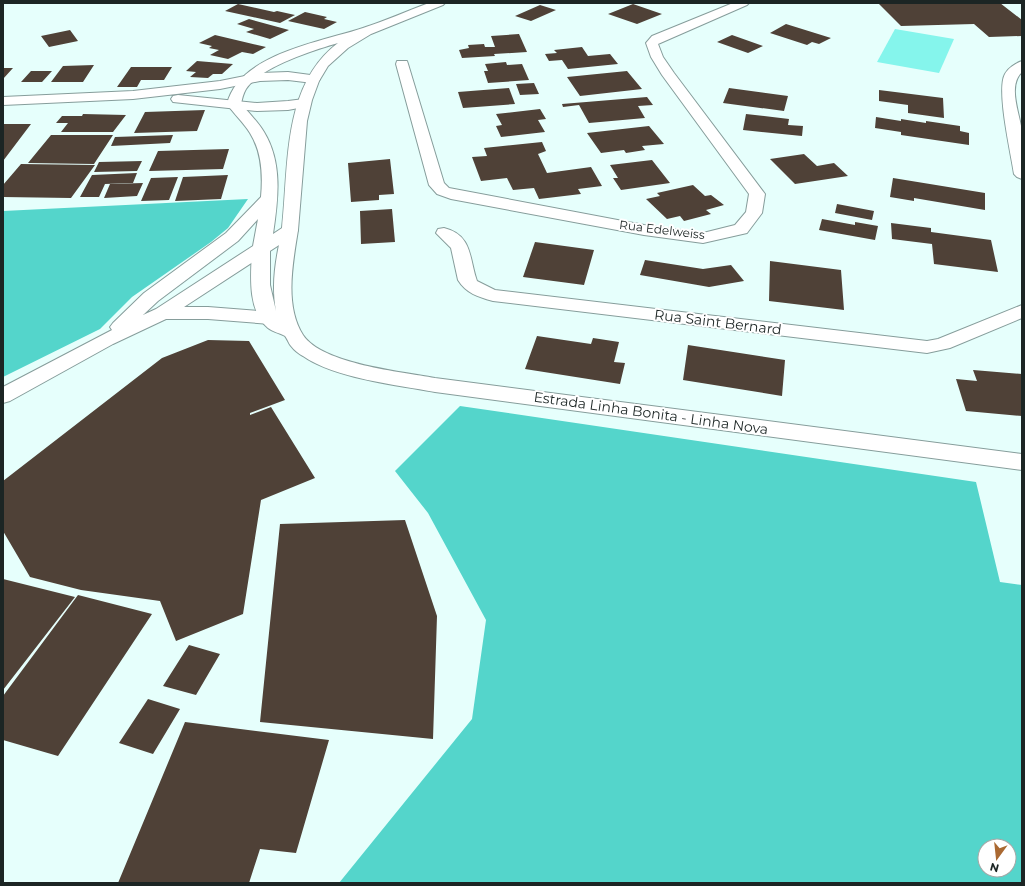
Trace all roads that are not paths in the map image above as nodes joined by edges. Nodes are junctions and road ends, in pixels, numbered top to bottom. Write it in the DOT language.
graph roads {
  1 [pos="439,3"];
  2 [pos="743,3"];
  3 [pos="367,31"];
  4 [pos="402,64"];
  5 [pos="1022,65"];
  6 [pos="313,79"];
  7 [pos="246,80"];
  8 [pos="133,95"];
  9 [pos="3,101"];
  10 [pos="304,103"];
  11 [pos="234,104"];
  12 [pos="1022,174"];
  13 [pos="268,198"];
  14 [pos="290,230"];
  15 [pos="444,233"];
  16 [pos="261,250"];
  17 [pos="1022,311"];
  18 [pos="162,313"];
  19 [pos="270,318"];
  20 [pos="292,333"];
  21 [pos="106,340"];
  22 [pos="3,396"];
  23 [pos="1022,462"];
  1 -- 3 [label="street"];
  2 -- 4 [label="street, Rua Edelweiss"];
  3 -- 6 [label="street, Estrada Linha Bonita - Linha Nova"];
  3 -- 7 [label="street"];
  5 -- 12 [label="street"];
  6 -- 7 [label="street"];
  6 -- 10 [label="street, Estrada Linha Bonita - Linha Nova"];
  7 -- 8 [label="street"];
  7 -- 11 [label="street"];
  8 -- 9 [label="street"];
  8 -- 11 [label="street"];
  10 -- 11 [label="street"];
  10 -- 14 [label="street, Estrada Linha Bonita - Linha Nova"];
  11 -- 13 [label="street"];
  13 -- 16 [label="street"];
  13 -- 21 [label="street"];
  14 -- 16 [label="street"];
  14 -- 20 [label="street, Estrada Linha Bonita - Linha Nova"];
  15 -- 17 [label="street, Rua Saint Bernard"];
  16 -- 18 [label="street"];
  16 -- 19 [label="street"];
  18 -- 19 [label="street"];
  18 -- 21 [label="street"];
  19 -- 20 [label="street, Estrada Linha Bonita - Linha Nova"];
  20 -- 23 [label="street, Estrada Linha Bonita - Linha Nova"];
  21 -- 22 [label="street"];
}
